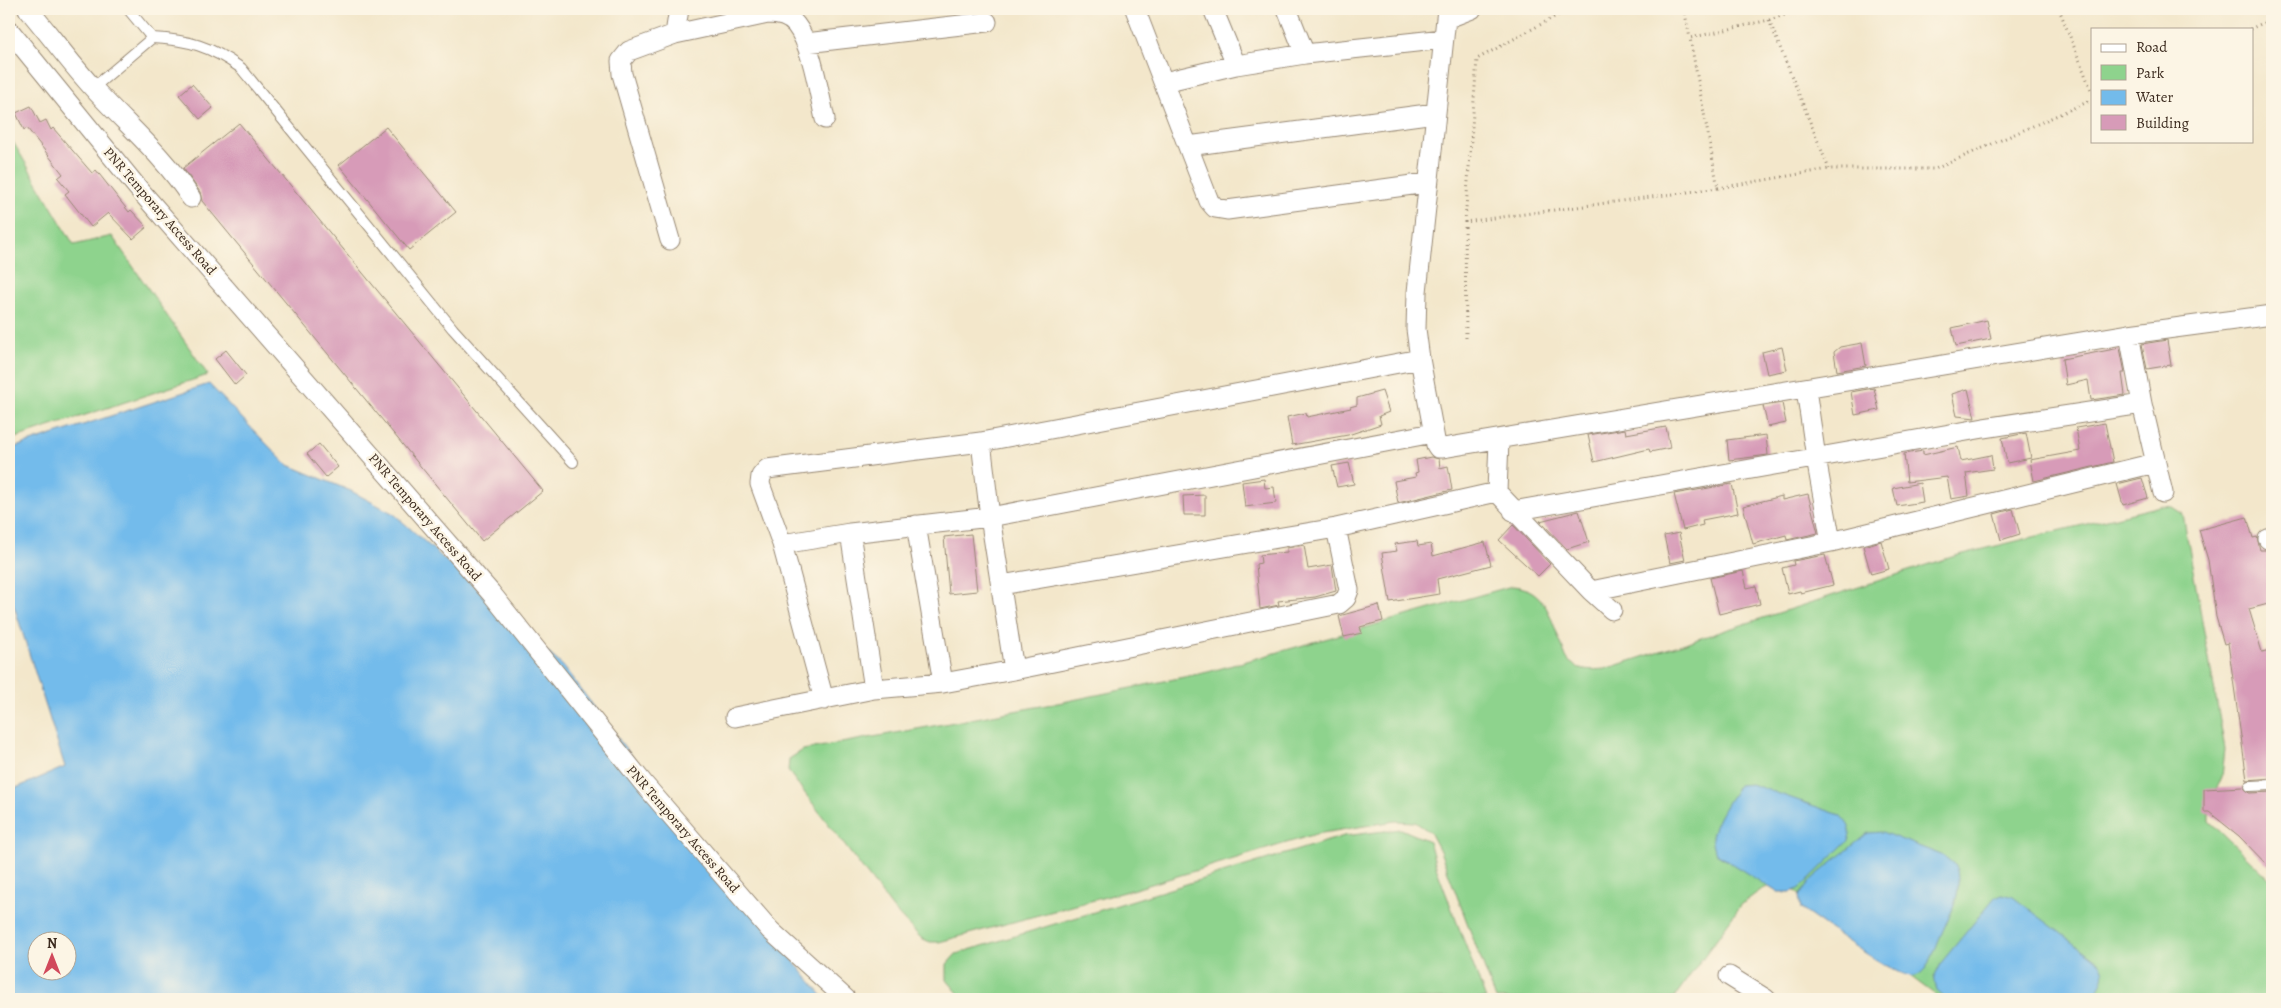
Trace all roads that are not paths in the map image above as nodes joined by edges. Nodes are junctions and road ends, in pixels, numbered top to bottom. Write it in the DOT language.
graph roads {
  1 [pos="28,9"];
  2 [pos="128,9"];
  3 [pos="679,9"];
  4 [pos="1135,9"];
  5 [pos="1213,9"];
  6 [pos="1287,9"];
  7 [pos="1472,9"];
  8 [pos="1447,14"];
  9 [pos="987,22"];
  10 [pos="9,30"];
  11 [pos="674,34"];
  12 [pos="152,38"];
  13 [pos="1444,39"];
  14 [pos="806,43"];
  15 [pos="1305,54"];
  16 [pos="1236,65"];
  17 [pos="1164,82"];
  18 [pos="93,88"];
  19 [pos="1435,113"];
  20 [pos="825,119"];
  21 [pos="1188,146"];
  22 [pos="1427,184"];
  23 [pos="191,198"];
  24 [pos="670,240"];
  25 [pos="2272,315"];
  26 [pos="2129,334"];
  27 [pos="1420,359"];
  28 [pos="1806,389"];
  29 [pos="2142,404"];
  30 [pos="1433,433"];
  31 [pos="1499,440"];
  32 [pos="981,442"];
  33 [pos="1816,458"];
  34 [pos="573,462"];
  35 [pos="2155,463"];
  36 [pos="1497,492"];
  37 [pos="2163,494"];
  38 [pos="1513,511"];
  39 [pos="990,517"];
  40 [pos="916,525"];
  41 [pos="1336,528"];
  42 [pos="850,532"];
  43 [pos="1831,542"];
  44 [pos="782,544"];
  45 [pos="1001,585"];
  46 [pos="1591,591"];
  47 [pos="1612,610"];
  48 [pos="1014,670"];
  49 [pos="943,682"];
  50 [pos="874,689"];
  51 [pos="824,700"];
  52 [pos="735,717"];
  53 [pos="2272,785"];
  54 [pos="2250,786"];
  55 [pos="1729,976"];
  56 [pos="846,999"];
  57 [pos="1766,999"];
  1 -- 18 [label="street"];
  2 -- 12 [label="lane"];
  3 -- 11 [label="street"];
  4 -- 17 [label="street"];
  5 -- 16 [label="street"];
  6 -- 15 [label="street"];
  7 -- 8 [label="street"];
  8 -- 13 [label="street"];
  9 -- 14 [label="street"];
  10 -- 56 [label="street, PNR Temporary Access Road"];
  11 -- 14 [label="street"];
  11 -- 24 [label="street"];
  12 -- 18 [label="lane"];
  12 -- 34 [label="lane"];
  13 -- 15 [label="street"];
  13 -- 19 [label="street"];
  14 -- 20 [label="street"];
  15 -- 16 [label="street"];
  16 -- 17 [label="street"];
  17 -- 21 [label="street"];
  18 -- 23 [label="street"];
  19 -- 21 [label="street"];
  19 -- 22 [label="street"];
  21 -- 22 [label="street"];
  22 -- 27 [label="street"];
  25 -- 26 [label="street"];
  26 -- 28 [label="street"];
  26 -- 29 [label="street"];
  27 -- 30 [label="street"];
  27 -- 32 [label="street"];
  28 -- 31 [label="street"];
  28 -- 33 [label="street"];
  29 -- 33 [label="street"];
  29 -- 35 [label="street"];
  30 -- 31 [label="street"];
  30 -- 39 [label="street"];
  31 -- 36 [label="street"];
  32 -- 39 [label="street"];
  32 -- 44 [label="street"];
  33 -- 38 [label="street"];
  33 -- 43 [label="street"];
  35 -- 37 [label="street"];
  35 -- 43 [label="street"];
  36 -- 38 [label="street"];
  36 -- 41 [label="street"];
  38 -- 46 [label="street"];
  39 -- 40 [label="street"];
  39 -- 45 [label="street"];
  40 -- 42 [label="street"];
  40 -- 49 [label="street"];
  41 -- 45 [label="street"];
  41 -- 48 [label="street"];
  42 -- 44 [label="street"];
  42 -- 50 [label="street"];
  43 -- 46 [label="street"];
  44 -- 51 [label="street"];
  45 -- 48 [label="street"];
  46 -- 47 [label="street"];
  48 -- 49 [label="street"];
  49 -- 50 [label="street"];
  50 -- 51 [label="street"];
  51 -- 52 [label="street"];
  53 -- 54 [label="lane"];
  55 -- 57 [label="street"];
}
